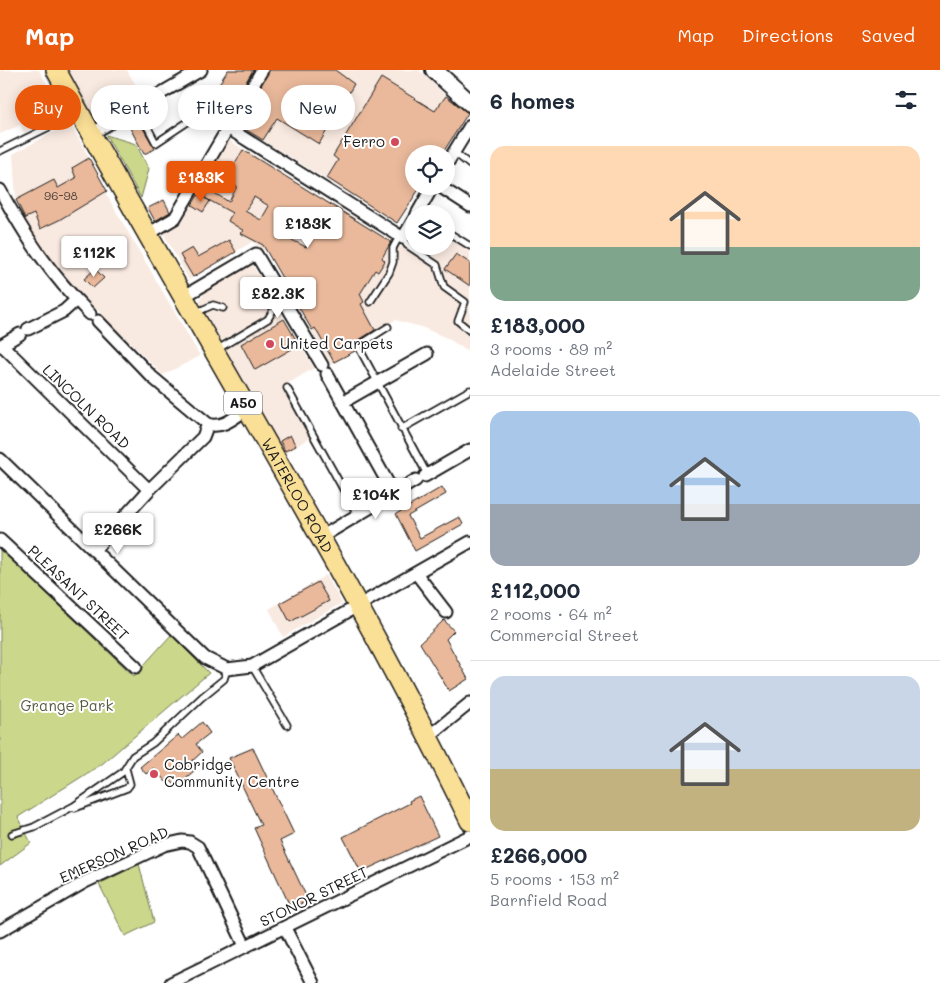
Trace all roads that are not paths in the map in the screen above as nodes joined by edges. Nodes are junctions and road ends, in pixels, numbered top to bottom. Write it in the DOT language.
graph roads {
  1 [pos="56,70"];
  2 [pos="201,70"];
  3 [pos="262,70"];
  4 [pos="434,70"];
  5 [pos="253,85"];
  6 [pos="168,89"];
  7 [pos="470,104"];
  8 [pos="470,126"];
  9 [pos="178,128"];
  10 [pos="43,130"];
  11 [pos="98,130"];
  12 [pos="149,130"];
  13 [pos="227,130"];
  14 [pos="231,130"];
  15 [pos="91,134"];
  16 [pos="455,150"];
  17 [pos="0,151"];
  18 [pos="455,153"];
  19 [pos="470,165"];
  20 [pos="0,190"];
  21 [pos="453,195"];
  22 [pos="470,206"];
  23 [pos="405,231"];
  24 [pos="148,234"];
  25 [pos="401,237"];
  26 [pos="455,237"];
  27 [pos="470,246"];
  28 [pos="183,296"];
  29 [pos="76,300"];
  30 [pos="370,302"];
  31 [pos="223,308"];
  32 [pos="272,312"];
  33 [pos="193,315"];
  34 [pos="388,327"];
  35 [pos="470,331"];
  36 [pos="1,346"];
  37 [pos="214,352"];
  38 [pos="427,354"];
  39 [pos="377,382"];
  40 [pos="286,388"];
  41 [pos="470,390"];
  42 [pos="342,402"];
  43 [pos="247,409"];
  44 [pos="208,424"];
  45 [pos="401,429"];
  46 [pos="470,450"];
  47 [pos="0,459"];
  48 [pos="423,477"];
  49 [pos="149,490"];
  50 [pos="394,494"];
  51 [pos="358,516"];
  52 [pos="321,538"];
  53 [pos="0,540"];
  54 [pos="470,542"];
  55 [pos="94,550"];
  56 [pos="416,573"];
  57 [pos="359,605"];
  58 [pos="446,612"];
  59 [pos="252,666"];
  60 [pos="136,667"];
  61 [pos="227,669"];
  62 [pos="470,703"];
  63 [pos="287,725"];
  64 [pos="429,736"];
  65 [pos="126,769"];
  66 [pos="74,806"];
  67 [pos="470,821"];
  68 [pos="12,834"];
  69 [pos="470,836"];
  70 [pos="285,928"];
  71 [pos="0,930"];
  72 [pos="245,946"];
  73 [pos="170,983"];
  74 [pos="313,983"];
  1 -- 15 [label="main road, WATERLOO ROAD / A50"];
  2 -- 6 [label="street"];
  3 -- 5 [label="street"];
  4 -- 7 [label="main road"];
  8 -- 16 [label="street"];
  9 -- 12 [label="lane"];
  10 -- 17 [label="lane"];
  11 -- 15 [label="street"];
  13 -- 24 [label="street"];
  14 -- 25 [label="street"];
  15 -- 24 [label="main road, WATERLOO ROAD / A50"];
  18 -- 19 [label="lane"];
  20 -- 29 [label="street"];
  21 -- 22 [label="street"];
  23 -- 25 [label="street"];
  24 -- 28 [label="main road, WATERLOO ROAD / A50"];
  25 -- 30 [label="lane"];
  25 -- 35 [label="lane"];
  26 -- 27 [label="lane"];
  28 -- 33 [label="main road, WATERLOO ROAD / A50"];
  28 -- 42 [label="street"];
  29 -- 36 [label="street"];
  29 -- 44 [label="street"];
  31 -- 33 [label="lane"];
  32 -- 37 [label="lane"];
  33 -- 37 [label="main road, WATERLOO ROAD / A50"];
  34 -- 39 [label="lane"];
  36 -- 49 [label="street, LINCOLN ROAD"];
  37 -- 43 [label="main road, WATERLOO ROAD / A50"];
  38 -- 39 [label="street"];
  39 -- 42 [label="street"];
  39 -- 45 [label="lane"];
  40 -- 51 [label="lane"];
  41 -- 45 [label="lane"];
  42 -- 50 [label="street"];
  43 -- 44 [label="street"];
  43 -- 52 [label="main road, WATERLOO ROAD / A50"];
  44 -- 49 [label="street"];
  45 -- 48 [label="lane"];
  46 -- 48 [label="street"];
  47 -- 55 [label="street"];
  48 -- 50 [label="street"];
  49 -- 55 [label="street"];
  50 -- 51 [label="street"];
  51 -- 52 [label="street"];
  52 -- 57 [label="main road, WATERLOO ROAD / A50"];
  53 -- 60 [label="street, PLEASANT STREET"];
  54 -- 56 [label="street"];
  55 -- 61 [label="street"];
  56 -- 57 [label="street"];
  56 -- 58 [label="street"];
  57 -- 59 [label="street"];
  57 -- 64 [label="main road, WATERLOO ROAD / A50"];
  59 -- 61 [label="street"];
  59 -- 63 [label="lane"];
  61 -- 65 [label="lane"];
  62 -- 64 [label="street"];
  64 -- 67 [label="main road, WATERLOO ROAD / A50"];
  65 -- 66 [label="lane"];
  65 -- 66 [label="lane"];
  66 -- 68 [label="lane"];
  69 -- 70 [label="street, STONOR STREET"];
  70 -- 72 [label="street, STONOR STREET"];
  70 -- 74 [label="street"];
  71 -- 72 [label="street, EMERSON ROAD"];
  72 -- 73 [label="street, STONOR STREET"];
}
